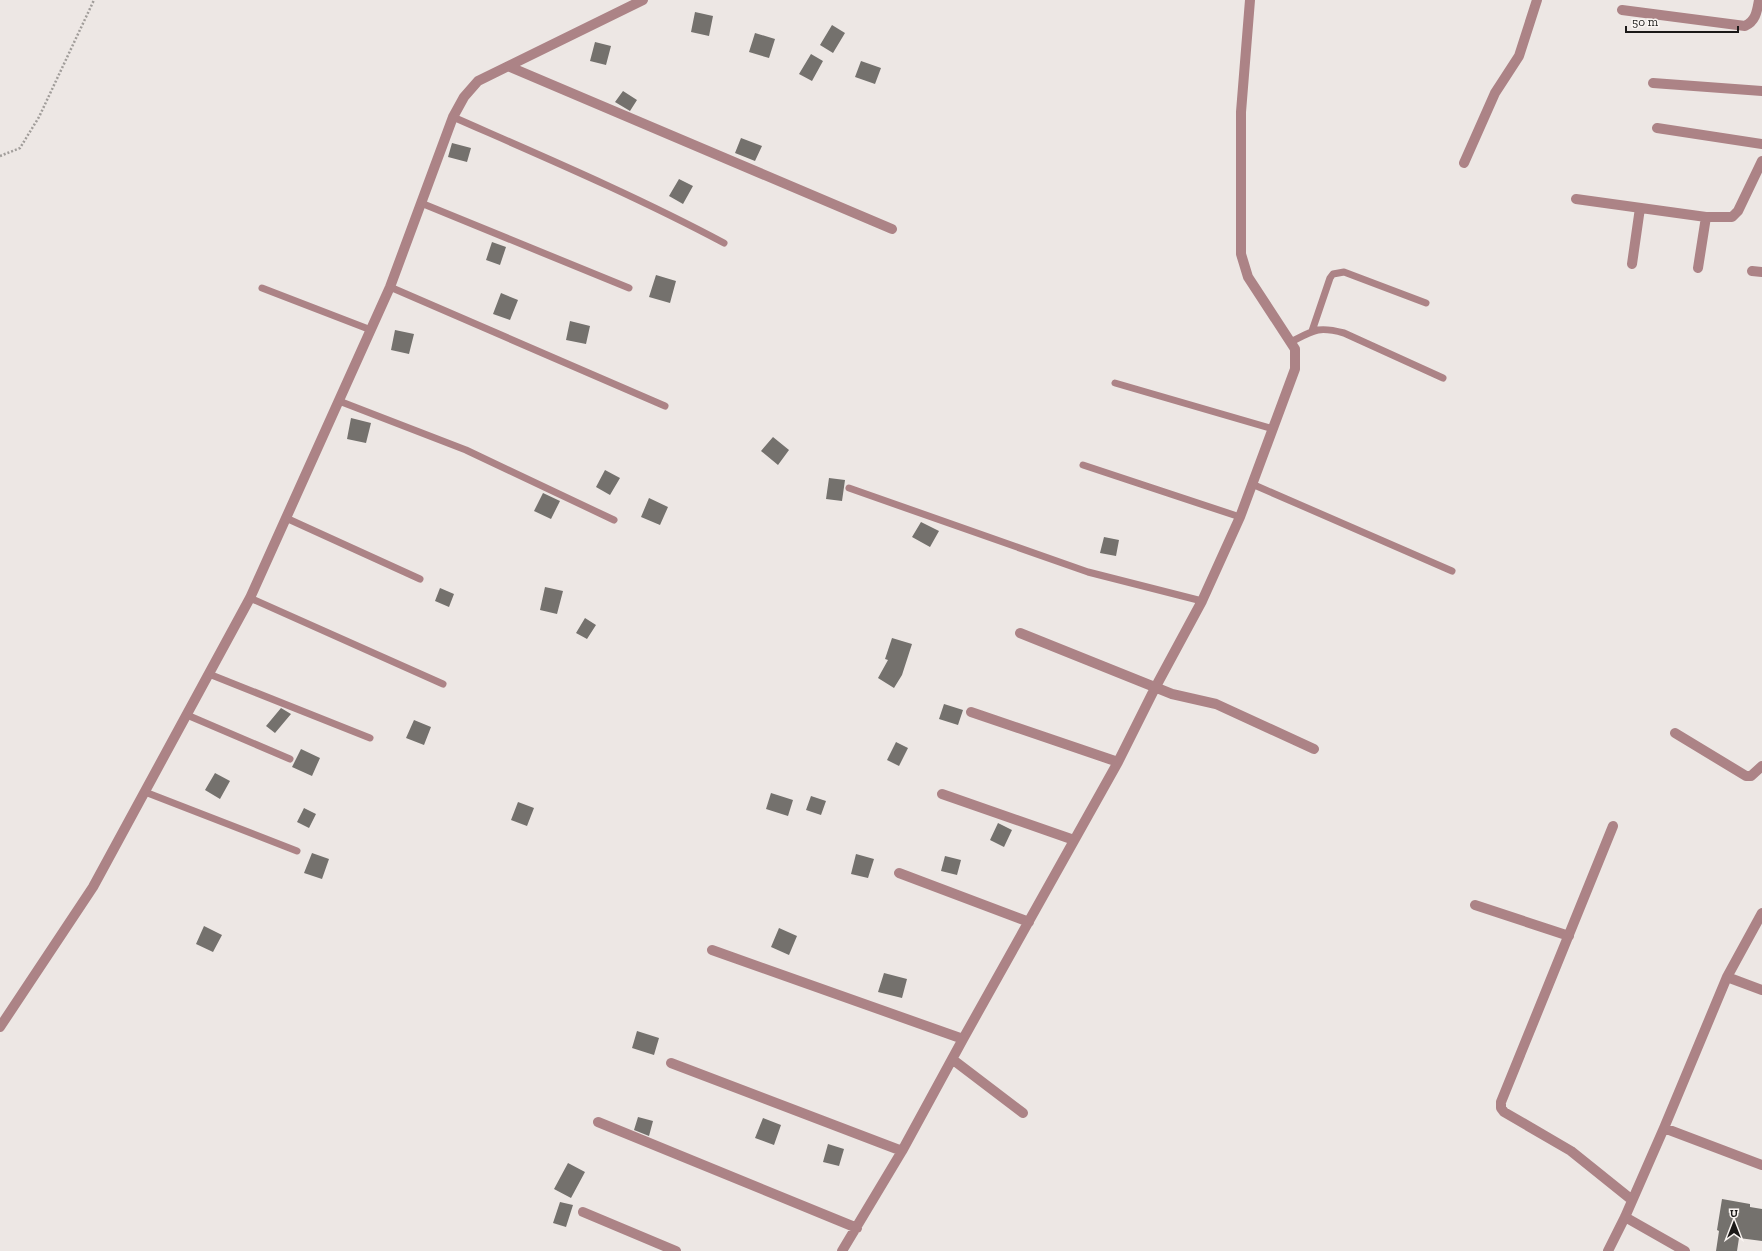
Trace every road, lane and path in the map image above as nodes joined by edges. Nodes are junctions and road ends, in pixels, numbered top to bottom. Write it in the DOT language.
graph roads {
  1 [pos="94,0"];
  2 [pos="644,0"];
  3 [pos="1250,0"];
  4 [pos="1537,0"];
  5 [pos="1759,0"];
  6 [pos="1622,10"];
  7 [pos="510,67"];
  8 [pos="1653,83"];
  9 [pos="1762,91"];
  10 [pos="452,117"];
  11 [pos="1657,128"];
  12 [pos="1762,144"];
  13 [pos="0,156"];
  14 [pos="1762,161"];
  15 [pos="1464,163"];
  16 [pos="1576,199"];
  17 [pos="421,203"];
  18 [pos="1640,208"];
  19 [pos="1706,217"];
  20 [pos="892,229"];
  21 [pos="724,243"];
  22 [pos="1632,264"];
  23 [pos="1698,268"];
  24 [pos="390,287"];
  25 [pos="262,288"];
  26 [pos="629,288"];
  27 [pos="1426,303"];
  28 [pos="371,330"];
  29 [pos="1312,331"];
  30 [pos="1291,342"];
  31 [pos="1443,378"];
  32 [pos="1115,383"];
  33 [pos="339,401"];
  34 [pos="665,406"];
  35 [pos="1273,429"];
  36 [pos="1083,465"];
  37 [pos="1252,484"];
  38 [pos="849,488"];
  39 [pos="1240,517"];
  40 [pos="286,518"];
  41 [pos="614,520"];
  42 [pos="1452,571"];
  43 [pos="420,579"];
  44 [pos="250,598"];
  45 [pos="1202,600"];
  46 [pos="1020,633"];
  47 [pos="209,674"];
  48 [pos="443,684"];
  49 [pos="1155,688"];
  50 [pos="971,712"];
  51 [pos="187,715"];
  52 [pos="1675,733"];
  53 [pos="370,738"];
  54 [pos="1314,749"];
  55 [pos="290,759"];
  56 [pos="1118,762"];
  57 [pos="1762,766"];
  58 [pos="145,792"];
  59 [pos="942,794"];
  60 [pos="1613,826"];
  61 [pos="1074,840"];
  62 [pos="297,851"];
  63 [pos="899,874"];
  64 [pos="1475,904"];
  65 [pos="1762,913"];
  66 [pos="1029,922"];
  67 [pos="1570,936"];
  68 [pos="712,950"];
  69 [pos="1727,977"];
  70 [pos="1762,990"];
  71 [pos="0,1027"];
  72 [pos="963,1039"];
  73 [pos="952,1059"];
  74 [pos="671,1063"];
  75 [pos="1023,1113"];
  76 [pos="598,1122"];
  77 [pos="1664,1128"];
  78 [pos="902,1151"];
  79 [pos="1762,1166"];
  80 [pos="1632,1200"];
  81 [pos="583,1212"];
  82 [pos="1625,1217"];
  83 [pos="857,1228"];
  84 [pos="676,1251"];
  85 [pos="842,1251"];
  86 [pos="1608,1251"];
  87 [pos="1685,1251"];
  1 -- 13 [label="path"];
  2 -- 7 [label="street"];
  3 -- 30 [label="street"];
  4 -- 15 [label="street"];
  5 -- 6 [label="street"];
  7 -- 10 [label="street"];
  7 -- 20 [label="street"];
  8 -- 9 [label="street"];
  10 -- 17 [label="street"];
  10 -- 21 [label="lane"];
  11 -- 12 [label="street"];
  14 -- 19 [label="street"];
  16 -- 18 [label="street"];
  17 -- 24 [label="street"];
  17 -- 26 [label="lane"];
  18 -- 19 [label="street"];
  18 -- 22 [label="street"];
  19 -- 23 [label="street"];
  24 -- 28 [label="street"];
  24 -- 34 [label="lane"];
  25 -- 28 [label="lane"];
  27 -- 29 [label="lane"];
  28 -- 33 [label="street"];
  29 -- 30 [label="lane"];
  29 -- 31 [label="lane"];
  30 -- 35 [label="street"];
  32 -- 35 [label="lane"];
  33 -- 40 [label="street"];
  33 -- 41 [label="lane"];
  35 -- 37 [label="street"];
  36 -- 39 [label="lane"];
  37 -- 39 [label="street"];
  37 -- 42 [label="lane"];
  38 -- 45 [label="lane"];
  39 -- 45 [label="street"];
  40 -- 43 [label="lane"];
  40 -- 44 [label="street"];
  44 -- 47 [label="street"];
  44 -- 48 [label="lane"];
  45 -- 49 [label="street"];
  46 -- 49 [label="street"];
  47 -- 51 [label="street"];
  47 -- 53 [label="lane"];
  49 -- 54 [label="street"];
  49 -- 56 [label="street"];
  50 -- 56 [label="street"];
  51 -- 55 [label="lane"];
  51 -- 58 [label="street"];
  52 -- 57 [label="street"];
  56 -- 61 [label="street"];
  58 -- 62 [label="lane"];
  58 -- 71 [label="street"];
  59 -- 61 [label="street"];
  60 -- 67 [label="street"];
  61 -- 66 [label="street"];
  63 -- 66 [label="street"];
  64 -- 67 [label="street"];
  65 -- 69 [label="street"];
  66 -- 72 [label="street"];
  67 -- 80 [label="street"];
  68 -- 72 [label="street"];
  69 -- 70 [label="street"];
  69 -- 77 [label="street"];
  72 -- 73 [label="street"];
  73 -- 75 [label="street"];
  73 -- 78 [label="street"];
  74 -- 78 [label="street"];
  76 -- 83 [label="street"];
  77 -- 79 [label="street"];
  77 -- 80 [label="street"];
  78 -- 83 [label="street"];
  80 -- 82 [label="street"];
  81 -- 84 [label="street"];
  82 -- 86 [label="street"];
  82 -- 87 [label="street"];
  83 -- 85 [label="street"];
}
